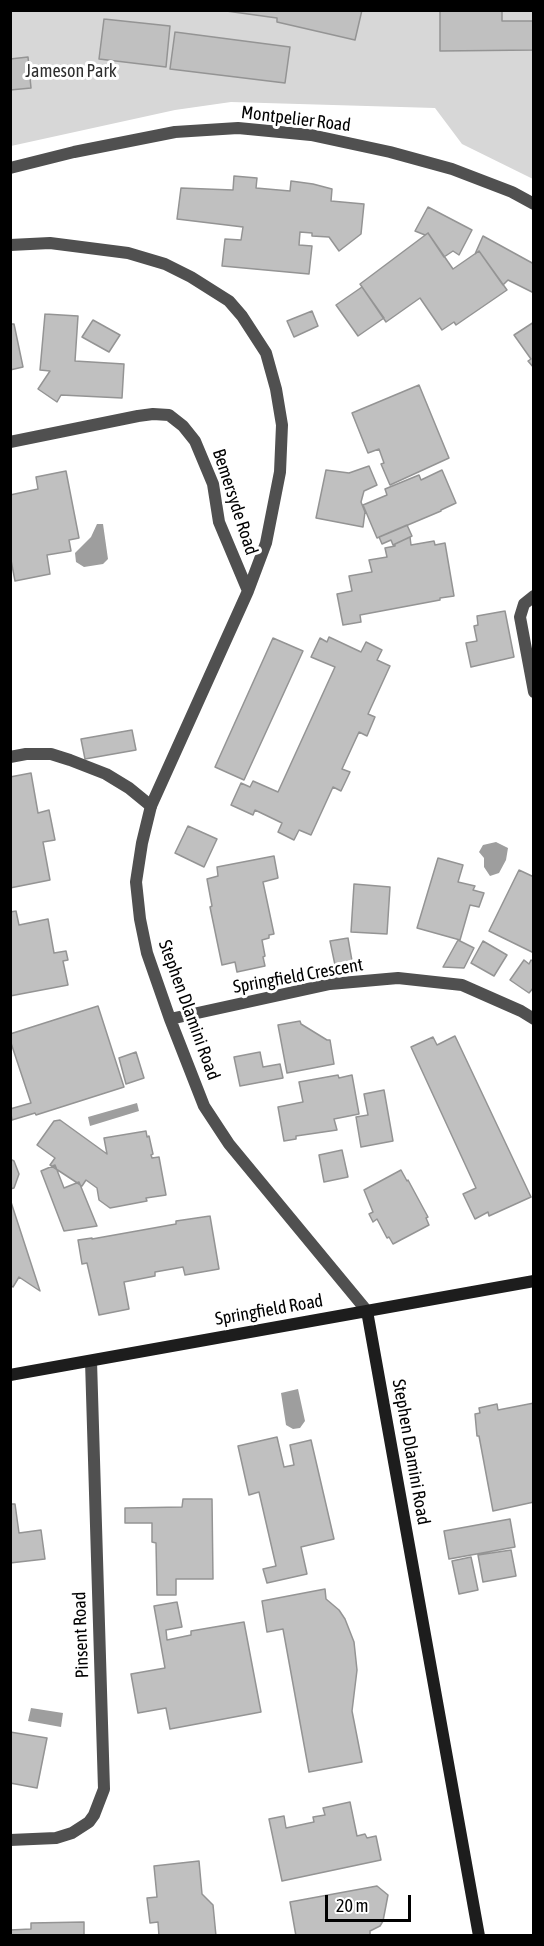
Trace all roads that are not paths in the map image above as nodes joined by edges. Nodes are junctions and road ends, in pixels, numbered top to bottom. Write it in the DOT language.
graph roads {
  1 [pos="10,168"];
  2 [pos="534,204"];
  3 [pos="10,245"];
  4 [pos="10,442"];
  5 [pos="248,591"];
  6 [pos="534,596"];
  7 [pos="534,693"];
  8 [pos="10,757"];
  9 [pos="151,806"];
  10 [pos="170,1019"];
  11 [pos="534,1019"];
  12 [pos="534,1281"];
  13 [pos="367,1311"];
  14 [pos="91,1361"];
  15 [pos="10,1375"];
  16 [pos="10,1840"];
  17 [pos="479,1935"];
  1 -- 2 [label="street, Montpelier Road"];
  3 -- 5 [label="street, Stephen Dlamini Road"];
  4 -- 5 [label="street, Bemersyde Road"];
  5 -- 9 [label="street, Stephen Dlamini Road"];
  6 -- 7 [label="street"];
  8 -- 9 [label="street"];
  9 -- 10 [label="street, Stephen Dlamini Road"];
  10 -- 11 [label="street, Springfield Crescent"];
  10 -- 13 [label="street, Stephen Dlamini Road"];
  12 -- 13 [label="street, Springfield Road"];
  13 -- 14 [label="street, Springfield Road"];
  13 -- 17 [label="street, Stephen Dlamini Road"];
  14 -- 15 [label="street, Springfield Road"];
  14 -- 16 [label="street, Pinsent Road"];
}
